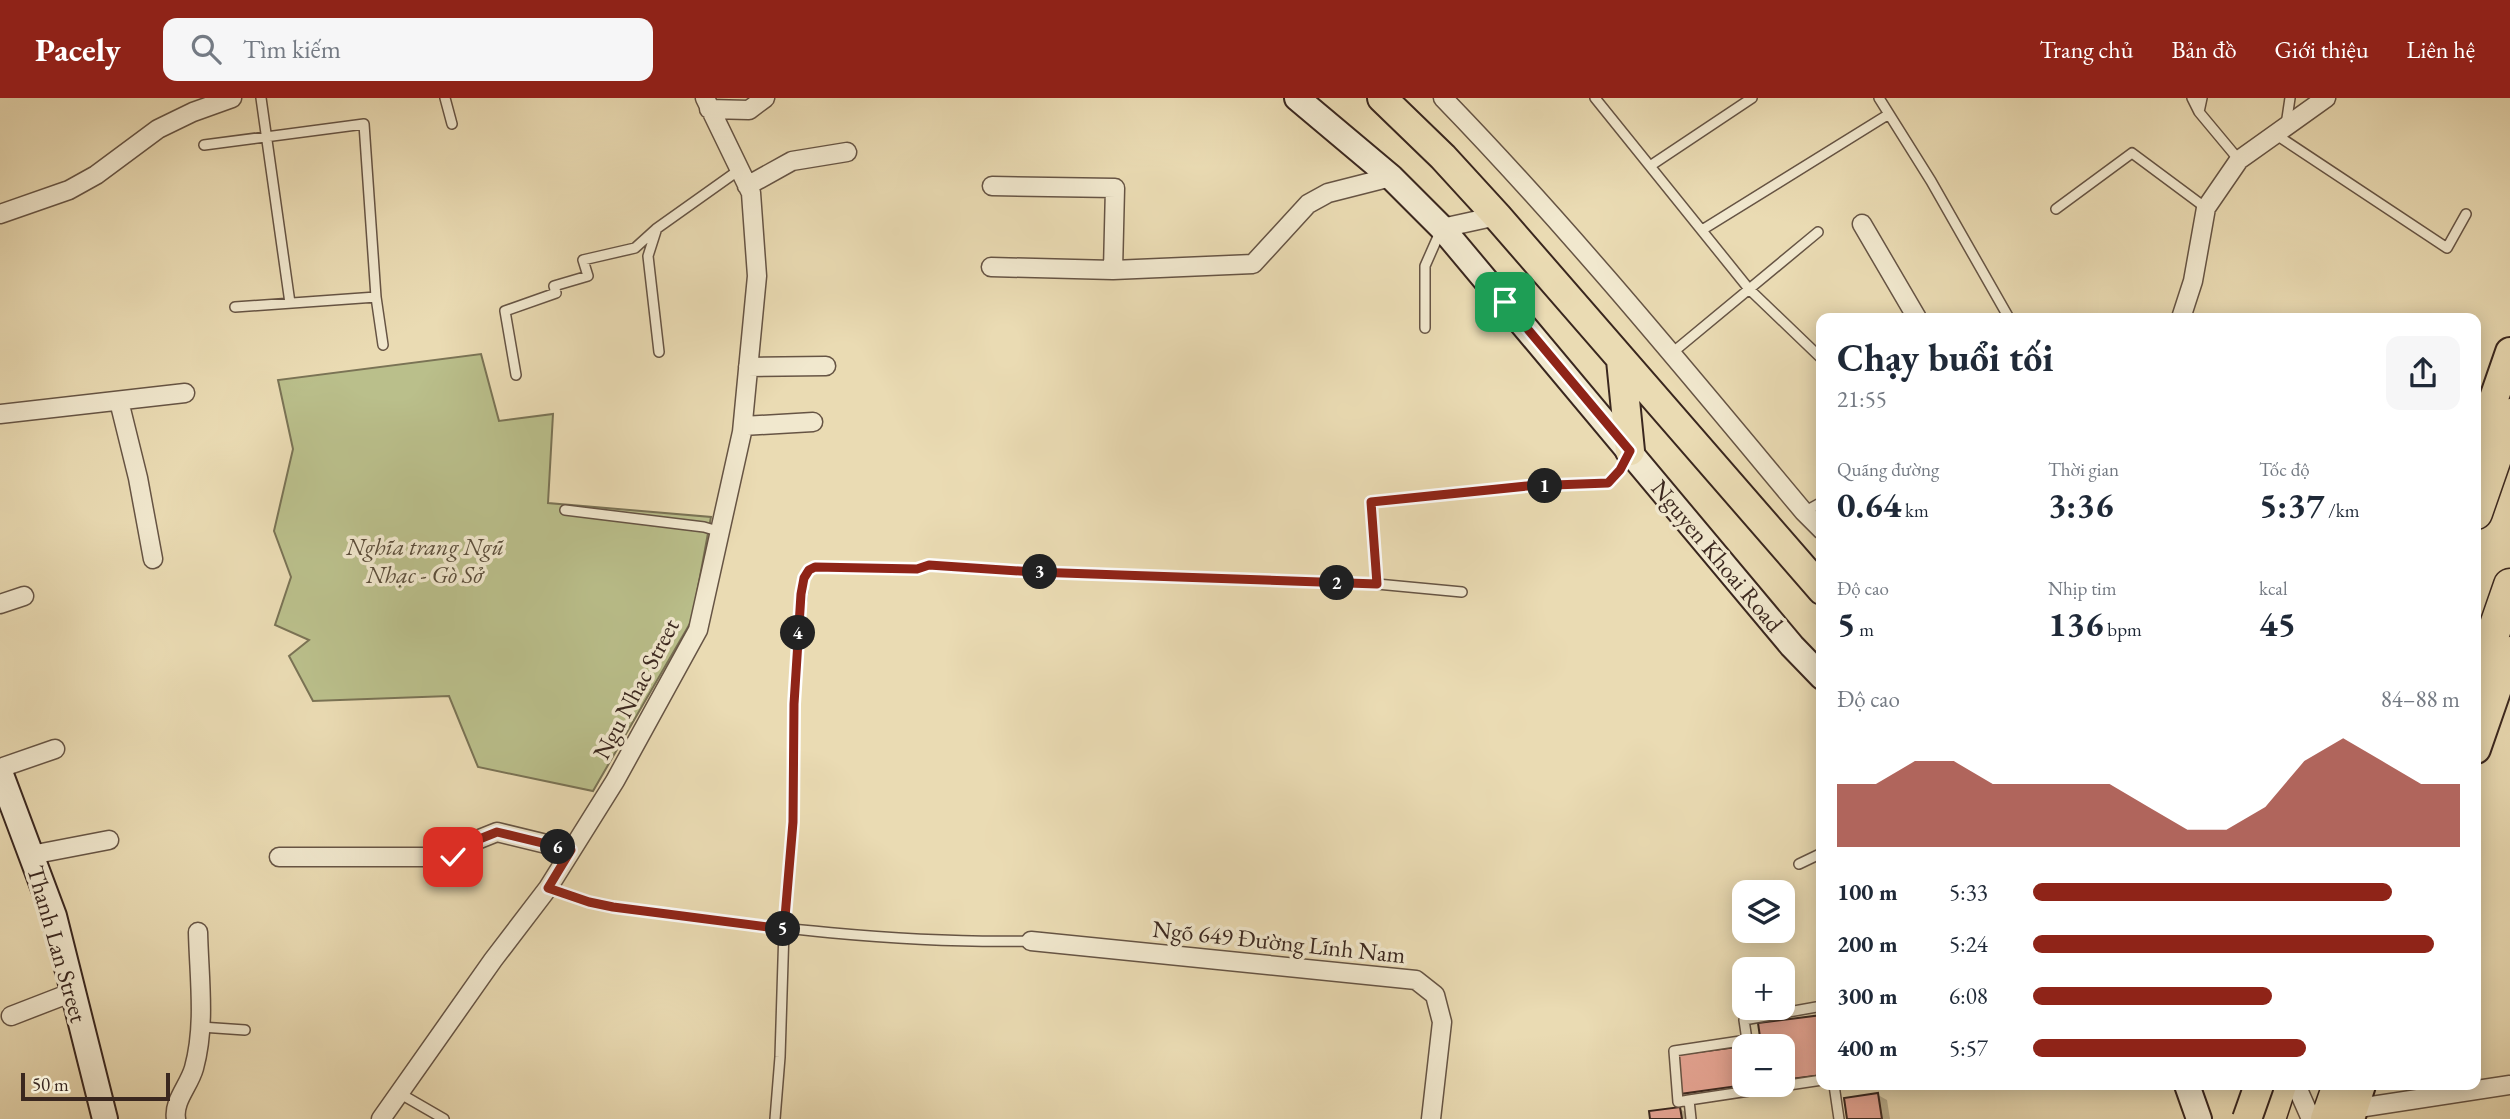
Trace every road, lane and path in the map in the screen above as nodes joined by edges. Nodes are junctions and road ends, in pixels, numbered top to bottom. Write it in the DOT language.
graph roads {
  1 [pos="232,98"];
  2 [pos="261,98"];
  3 [pos="445,98"];
  4 [pos="765,98"];
  5 [pos="1297,98"];
  6 [pos="1382,98"];
  7 [pos="1443,98"];
  8 [pos="1595,98"];
  9 [pos="1752,98"];
  10 [pos="1879,98"];
  11 [pos="2192,98"];
  12 [pos="2202,98"];
  13 [pos="2290,98"];
  14 [pos="2326,98"];
  15 [pos="707,103"];
  16 [pos="2199,112"];
  17 [pos="1889,114"];
  18 [pos="452,124"];
  19 [pos="2281,130"];
  20 [pos="266,136"];
  21 [pos="204,145"];
  22 [pos="847,152"];
  23 [pos="2239,160"];
  24 [pos="1650,166"];
  25 [pos="1391,177"];
  26 [pos="743,178"];
  27 [pos="992,186"];
  28 [pos="2206,208"];
  29 [pos="2056,209"];
  30 [pos="0,214"];
  31 [pos="2466,214"];
  32 [pos="1497,216"];
  33 [pos="1862,223"];
  34 [pos="1442,228"];
  35 [pos="656,229"];
  36 [pos="1702,230"];
  37 [pos="1818,232"];
  38 [pos="991,267"];
  39 [pos="1113,270"];
  40 [pos="1749,289"];
  41 [pos="376,297"];
  42 [pos="290,303"];
  43 [pos="235,307"];
  44 [pos="1914,313"];
  45 [pos="2006,313"];
  46 [pos="2183,313"];
  47 [pos="1425,328"];
  48 [pos="383,345"];
  49 [pos="659,352"];
  50 [pos="2510,352"];
  51 [pos="1816,353"];
  52 [pos="1672,354"];
  53 [pos="1621,360"];
  54 [pos="826,366"];
  55 [pos="748,367"];
  56 [pos="516,375"];
  57 [pos="185,393"];
  58 [pos="119,401"];
  59 [pos="0,414"];
  60 [pos="2510,415"];
  61 [pos="813,422"];
  62 [pos="743,426"];
  63 [pos="2481,436"];
  64 [pos="1630,451"];
  65 [pos="2481,499"];
  66 [pos="1816,505"];
  67 [pos="565,510"];
  68 [pos="1804,512"];
  69 [pos="1816,524"];
  70 [pos="721,532"];
  71 [pos="153,559"];
  72 [pos="1816,583"];
  73 [pos="1377,584"];
  74 [pos="2510,585"];
  75 [pos="1462,592"];
  76 [pos="24,596"];
  77 [pos="0,604"];
  78 [pos="2510,653"];
  79 [pos="2481,669"];
  80 [pos="1816,671"];
  81 [pos="2481,737"];
  82 [pos="55,749"];
  83 [pos="0,770"];
  84 [pos="6,808"];
  85 [pos="109,841"];
  86 [pos="571,850"];
  87 [pos="31,855"];
  88 [pos="1816,856"];
  89 [pos="279,857"];
  90 [pos="1799,864"];
  91 [pos="548,888"];
  92 [pos="784,929"];
  93 [pos="198,932"];
  94 [pos="1031,942"];
  95 [pos="73,992"];
  96 [pos="1816,1007"];
  97 [pos="11,1016"];
  98 [pos="201,1027"];
  99 [pos="245,1030"];
  100 [pos="1816,1081"];
  101 [pos="2510,1085"];
  102 [pos="2481,1089"];
  103 [pos="1835,1090"];
  104 [pos="2189,1090"];
  105 [pos="2248,1090"];
  106 [pos="2257,1090"];
  107 [pos="2278,1090"];
  108 [pos="2298,1090"];
  109 [pos="2337,1090"];
  110 [pos="2369,1090"];
  111 [pos="2477,1090"];
  112 [pos="399,1093"];
  113 [pos="1689,1100"];
  114 [pos="2359,1108"];
  115 [pos="103,1118"];
  116 [pos="176,1119"];
  117 [pos="381,1119"];
  118 [pos="444,1119"];
  119 [pos="775,1119"];
  120 [pos="1431,1119"];
  121 [pos="1691,1119"];
  122 [pos="1839,1119"];
  123 [pos="2199,1119"];
  124 [pos="2247,1119"];
  125 [pos="2259,1119"];
  126 [pos="2269,1119"];
  127 [pos="2311,1119"];
  128 [pos="2327,1119"];
  1 -- 30 [label="street"];
  2 -- 20 [label="lane"];
  3 -- 18 [label="lane"];
  4 -- 15 [label="street"];
  5 -- 25 [label="street, Nguyen Khoai Road"];
  6 -- 32 [label="main road"];
  7 -- 52 [label="street"];
  8 -- 24 [label="lane"];
  9 -- 24 [label="lane"];
  10 -- 17 [label="lane"];
  11 -- 16 [label="lane"];
  12 -- 16 [label="lane"];
  13 -- 19 [label="lane"];
  14 -- 19 [label="street"];
  15 -- 26 [label="street, Ngu Nhac Street"];
  16 -- 23 [label="lane"];
  17 -- 36 [label="lane"];
  17 -- 45 [label="lane"];
  19 -- 23 [label="street"];
  19 -- 31 [label="lane"];
  20 -- 21 [label="lane"];
  20 -- 41 [label="lane"];
  20 -- 42 [label="lane"];
  22 -- 26 [label="street"];
  23 -- 28 [label="street"];
  24 -- 36 [label="lane"];
  25 -- 34 [label="street, Nguyen Khoai Road"];
  25 -- 39 [label="street"];
  26 -- 35 [label="lane"];
  26 -- 55 [label="street, Ngu Nhac Street"];
  27 -- 39 [label="street"];
  28 -- 29 [label="lane"];
  28 -- 46 [label="street"];
  32 -- 34 [label="street"];
  32 -- 53 [label="main road"];
  33 -- 44 [label="street"];
  34 -- 47 [label="lane"];
  34 -- 64 [label="street, Nguyen Khoai Road"];
  35 -- 49 [label="lane"];
  35 -- 56 [label="lane"];
  36 -- 40 [label="lane"];
  37 -- 40 [label="lane"];
  38 -- 39 [label="street"];
  40 -- 51 [label="lane"];
  40 -- 52 [label="lane"];
  41 -- 42 [label="lane"];
  41 -- 48 [label="lane"];
  42 -- 43 [label="lane"];
  50 -- 63 [label="main road"];
  52 -- 68 [label="street"];
  53 -- 64 [label="main road"];
  53 -- 72 [label="main road"];
  54 -- 55 [label="street"];
  55 -- 62 [label="street, Ngu Nhac Street"];
  57 -- 58 [label="street"];
  58 -- 59 [label="street"];
  58 -- 71 [label="street"];
  60 -- 65 [label="highway"];
  61 -- 62 [label="street"];
  62 -- 70 [label="street, Ngu Nhac Street"];
  64 -- 73 [label="lane"];
  64 -- 80 [label="street, Nguyen Khoai Road"];
  66 -- 68 [label="lane"];
  67 -- 70 [label="lane"];
  68 -- 69 [label="street"];
  70 -- 86 [label="street, Ngu Nhac Street"];
  73 -- 75 [label="lane"];
  73 -- 92 [label="lane"];
  74 -- 79 [label="highway"];
  76 -- 77 [label="street"];
  78 -- 81 [label="main road"];
  82 -- 83 [label="street"];
  83 -- 84 [label="street, Thanh Lan Street"];
  84 -- 87 [label="street, Thanh Lan Street"];
  85 -- 87 [label="street"];
  86 -- 89 [label="street"];
  86 -- 91 [label="street, Ngu Nhac Street"];
  87 -- 95 [label="street, Thanh Lan Street"];
  88 -- 90 [label="lane"];
  91 -- 92 [label="lane"];
  91 -- 112 [label="street, Ngu Nhac Street"];
  92 -- 94 [label="lane"];
  92 -- 119 [label="lane"];
  93 -- 98 [label="street"];
  94 -- 120 [label="street, Ngõ 649 Đường Lĩnh Nam"];
  95 -- 97 [label="street"];
  95 -- 115 [label="street, Thanh Lan Street"];
  96 -- 113 [label="lane"];
  98 -- 99 [label="lane"];
  98 -- 116 [label="street"];
  100 -- 113 [label="lane"];
  101 -- 102 [label="street"];
  103 -- 122 [label="lane"];
  104 -- 123 [label="street"];
  105 -- 125 [label="main road"];
  106 -- 124 [label="main road, bridge"];
  107 -- 126 [label="highway"];
  108 -- 127 [label="street"];
  109 -- 128 [label="highway"];
  110 -- 114 [label="street"];
  111 -- 114 [label="street"];
  112 -- 117 [label="street, Ngu Nhac Street"];
  112 -- 118 [label="lane"];
  113 -- 121 [label="lane"];
}
